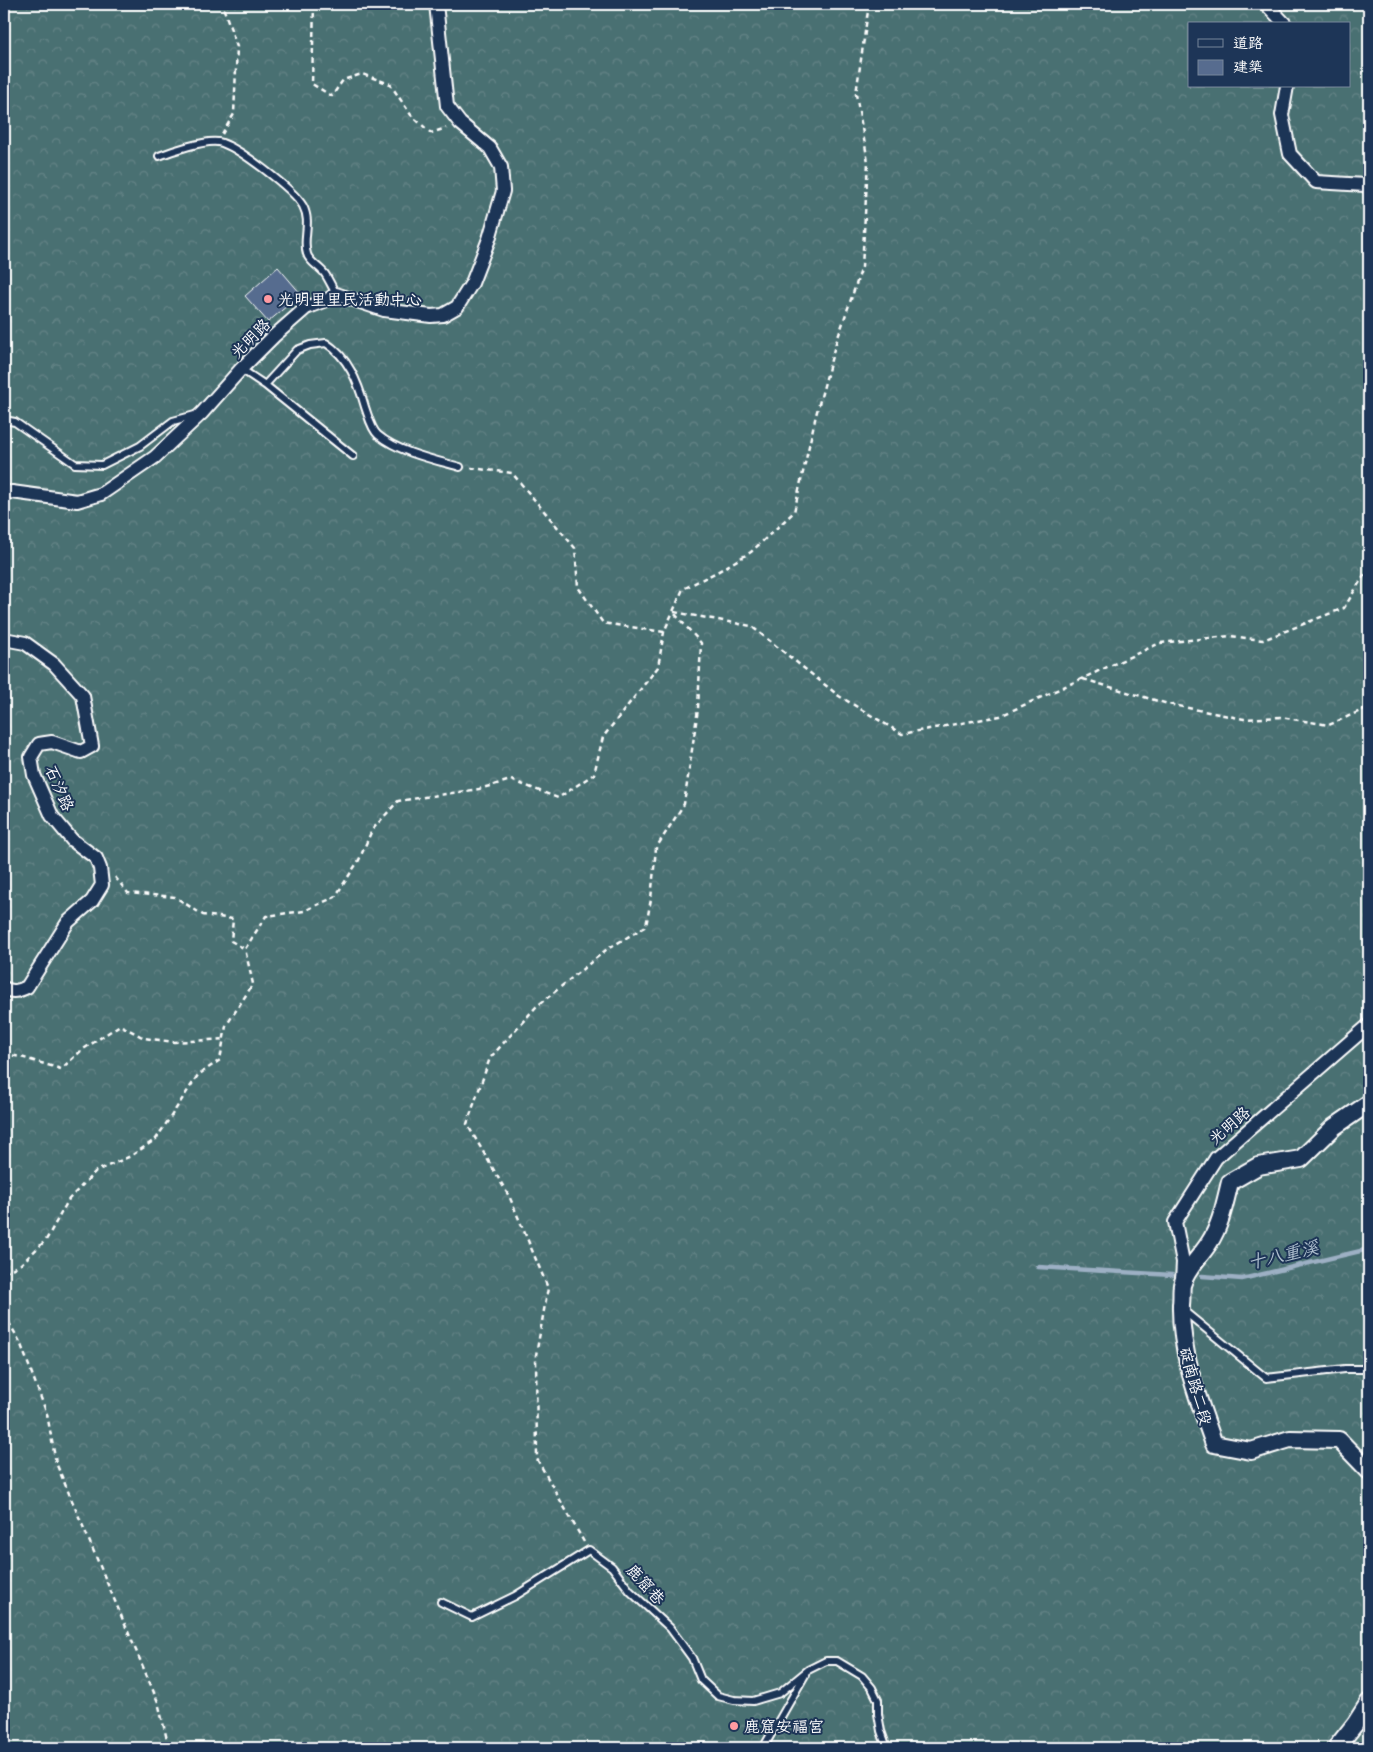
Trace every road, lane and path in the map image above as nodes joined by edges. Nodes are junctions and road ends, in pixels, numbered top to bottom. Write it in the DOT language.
graph roads {
  1 [pos="222,4"];
  2 [pos="314,4"];
  3 [pos="436,4"];
  4 [pos="869,4"];
  5 [pos="1266,4"];
  6 [pos="1283,22"];
  7 [pos="1287,88"];
  8 [pos="460,124"];
  9 [pos="217,142"];
  10 [pos="159,156"];
  11 [pos="1369,188"];
  12 [pos="336,294"];
  13 [pos="241,369"];
  14 [pos="265,384"];
  15 [pos="202,413"];
  16 [pos="4,420"];
  17 [pos="353,456"];
  18 [pos="460,467"];
  19 [pos="4,493"];
  20 [pos="1369,567"];
  21 [pos="673,612"];
  22 [pos="664,632"];
  23 [pos="4,639"];
  24 [pos="1082,678"];
  25 [pos="1369,707"];
  26 [pos="100,868"];
  27 [pos="245,949"];
  28 [pos="4,988"];
  29 [pos="1369,1025"];
  30 [pos="225,1039"];
  31 [pos="4,1054"];
  32 [pos="1369,1103"];
  33 [pos="4,1273"];
  34 [pos="1182,1284"];
  35 [pos="1181,1309"];
  36 [pos="4,1314"];
  37 [pos="1369,1369"];
  38 [pos="1369,1471"];
  39 [pos="589,1550"];
  40 [pos="441,1602"];
  41 [pos="808,1670"];
  42 [pos="1369,1702"];
  43 [pos="170,1748"];
  44 [pos="768,1748"];
  45 [pos="887,1748"];
  46 [pos="1336,1748"];
  1 -- 9 [label="path"];
  2 -- 8 [label="path"];
  3 -- 8 [label="street"];
  4 -- 21 [label="path"];
  5 -- 6 [label="street"];
  7 -- 11 [label="street"];
  8 -- 12 [label="street"];
  9 -- 10 [label="lane"];
  9 -- 12 [label="lane"];
  12 -- 13 [label="street, 光明路"];
  13 -- 14 [label="lane"];
  13 -- 15 [label="street, 光明路"];
  14 -- 17 [label="lane"];
  14 -- 18 [label="lane"];
  15 -- 16 [label="lane"];
  15 -- 19 [label="street, 光明路"];
  18 -- 22 [label="path"];
  20 -- 24 [label="path"];
  21 -- 22 [label="path"];
  21 -- 24 [label="path"];
  21 -- 39 [label="path"];
  22 -- 27 [label="path"];
  23 -- 26 [label="street, 石汐路"];
  24 -- 25 [label="path"];
  26 -- 27 [label="path"];
  26 -- 28 [label="street"];
  27 -- 30 [label="path"];
  29 -- 34 [label="street, 光明路"];
  30 -- 31 [label="path"];
  30 -- 33 [label="path"];
  32 -- 34 [label="street, 碇南路二段"];
  34 -- 35 [label="street, 碇南路二段"];
  35 -- 37 [label="lane"];
  35 -- 38 [label="street, 碇南路二段"];
  36 -- 43 [label="path"];
  39 -- 40 [label="lane"];
  39 -- 41 [label="lane, 鹿窟巷"];
  41 -- 44 [label="lane"];
  41 -- 45 [label="lane, 鹿窟巷"];
  42 -- 46 [label="street"];
}
